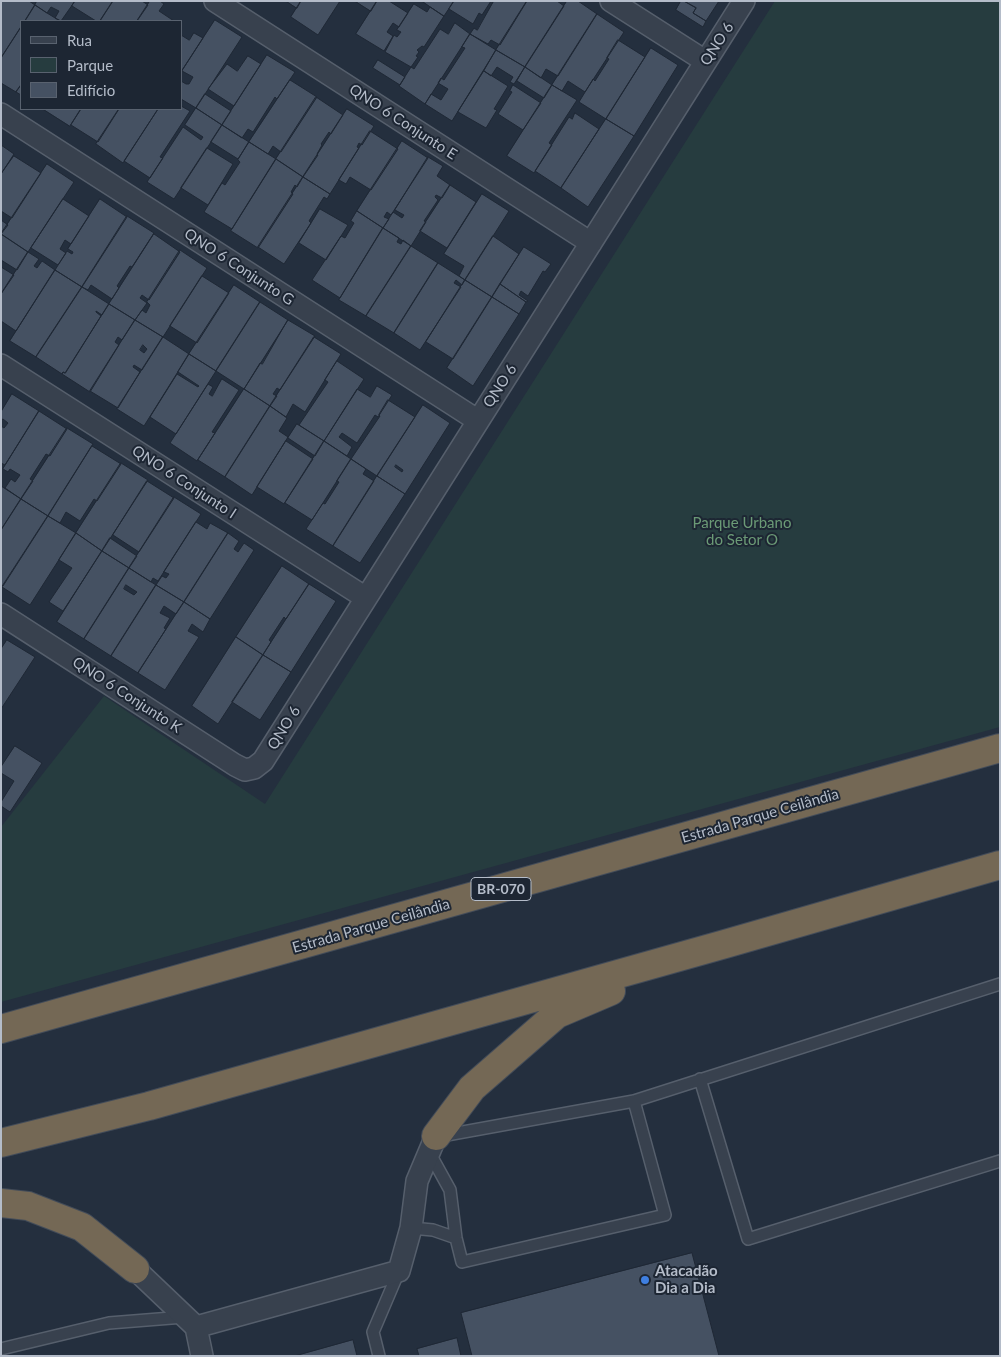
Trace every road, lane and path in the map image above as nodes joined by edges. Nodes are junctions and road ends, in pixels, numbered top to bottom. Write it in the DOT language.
graph roads {
  1 [pos="215,1"];
  2 [pos="611,1"];
  3 [pos="744,1"];
  4 [pos="705,61"];
  5 [pos="1,114"];
  6 [pos="591,243"];
  7 [pos="1,365"];
  8 [pos="478,420"];
  9 [pos="366,598"];
  10 [pos="1,614"];
  11 [pos="1000,748"];
  12 [pos="254,768"];
  13 [pos="1000,864"];
  14 [pos="725,944"];
  15 [pos="1000,984"];
  16 [pos="1,1030"];
  17 [pos="700,1079"];
  18 [pos="634,1101"];
  19 [pos="1,1143"];
  20 [pos="433,1144"];
  21 [pos="1000,1162"];
  22 [pos="1,1203"];
  23 [pos="411,1228"];
  24 [pos="456,1238"];
  25 [pos="135,1269"];
  26 [pos="399,1271"];
  27 [pos="190,1322"];
  28 [pos="1,1349"];
  29 [pos="202,1356"];
  30 [pos="379,1356"];
  1 -- 6 [label="street, QNO 6 Conjunto E"];
  2 -- 4 [label="street"];
  3 -- 4 [label="street, QNO 6"];
  4 -- 6 [label="street, QNO 6"];
  5 -- 8 [label="street, QNO 6 Conjunto G"];
  6 -- 8 [label="street, QNO 6"];
  7 -- 9 [label="street, QNO 6 Conjunto I"];
  8 -- 9 [label="street, QNO 6"];
  9 -- 12 [label="street, QNO 6"];
  10 -- 12 [label="street, QNO 6 Conjunto K"];
  11 -- 16 [label="highway, Estrada Parque Ceilândia / BR-070"];
  13 -- 14 [label="highway"];
  14 -- 19 [label="highway"];
  14 -- 20 [label="highway"];
  15 -- 17 [label="lane"];
  17 -- 18 [label="lane"];
  17 -- 21 [label="lane"];
  18 -- 20 [label="lane"];
  18 -- 24 [label="lane"];
  20 -- 23 [label="street"];
  20 -- 24 [label="lane"];
  22 -- 25 [label="highway"];
  23 -- 24 [label="lane"];
  23 -- 26 [label="street"];
  25 -- 27 [label="street"];
  26 -- 27 [label="street"];
  26 -- 30 [label="lane"];
  27 -- 28 [label="lane"];
  27 -- 29 [label="street"];
}
